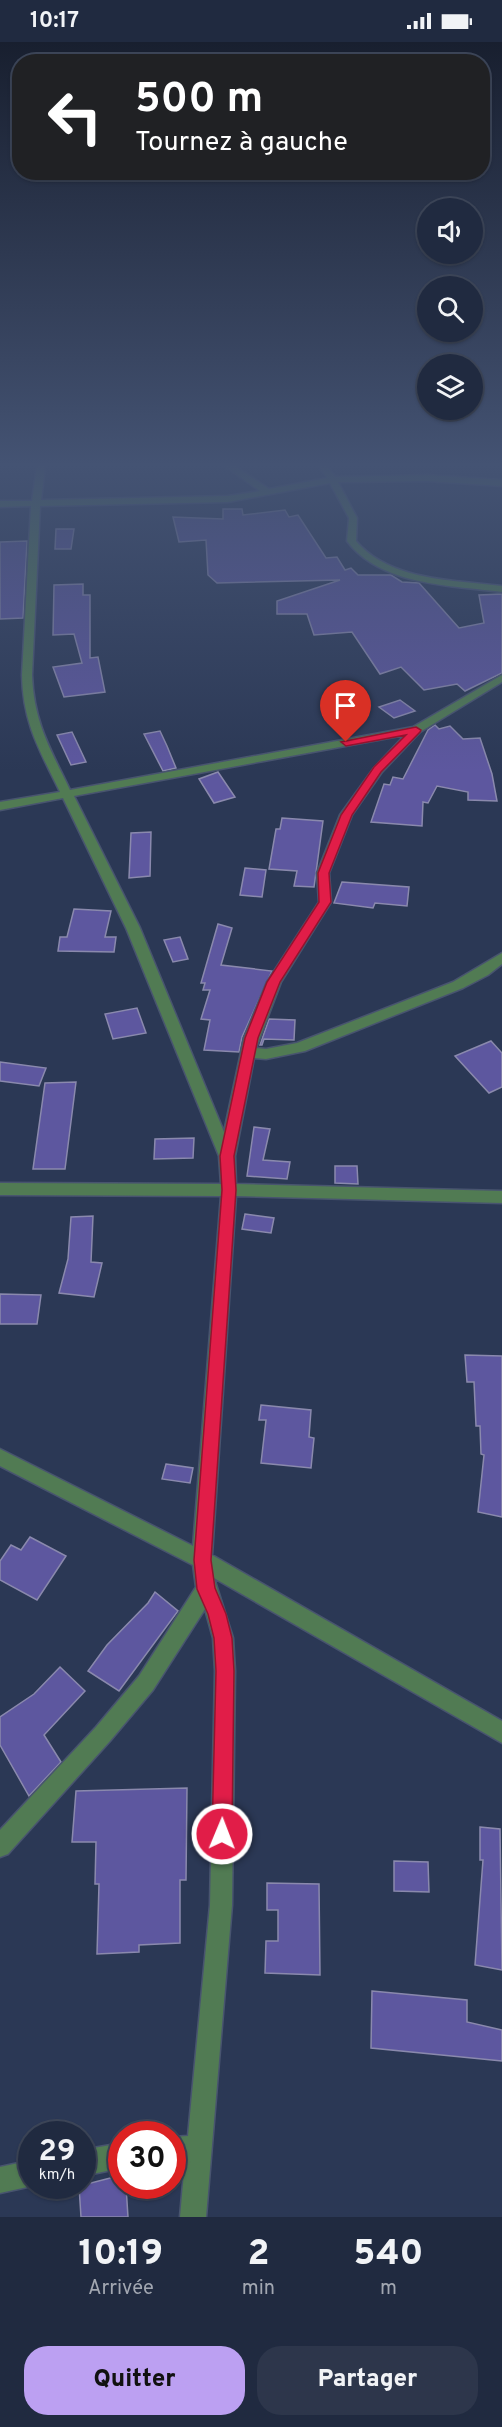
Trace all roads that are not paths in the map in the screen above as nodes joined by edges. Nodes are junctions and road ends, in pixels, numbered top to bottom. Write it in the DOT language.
graph roads {
  1 [pos="33,568"];
  2 [pos="386,568"];
  3 [pos="502,589"];
  4 [pos="502,678"];
  5 [pos="416,730"];
  6 [pos="65,794"];
  7 [pos="0,806"];
  8 [pos="502,957"];
  9 [pos="248,1052"];
  10 [pos="227,1156"];
  11 [pos="0,1189"];
  12 [pos="229,1190"];
  13 [pos="502,1197"];
  14 [pos="0,1457"];
  15 [pos="202,1560"];
  16 [pos="206,1589"];
  17 [pos="502,1733"];
  18 [pos="0,1846"];
  19 [pos="199,2147"];
  20 [pos="186,2148"];
  21 [pos="18,2176"];
  22 [pos="0,2180"];
  23 [pos="193,2217"];
  1 -- 6 [label="street"];
  2 -- 3 [label="street"];
  4 -- 5 [label="street"];
  5 -- 6 [label="street"];
  5 -- 9 [label="street"];
  6 -- 7 [label="street"];
  6 -- 10 [label="street"];
  8 -- 9 [label="street"];
  9 -- 10 [label="street"];
  10 -- 12 [label="street"];
  11 -- 12 [label="street"];
  12 -- 13 [label="street"];
  12 -- 15 [label="street"];
  14 -- 15 [label="street"];
  15 -- 16 [label="street"];
  15 -- 17 [label="street"];
  16 -- 18 [label="street"];
  16 -- 19 [label="street"];
  19 -- 20 [label="street"];
  19 -- 23 [label="street"];
  21 -- 22 [label="street"];
}
